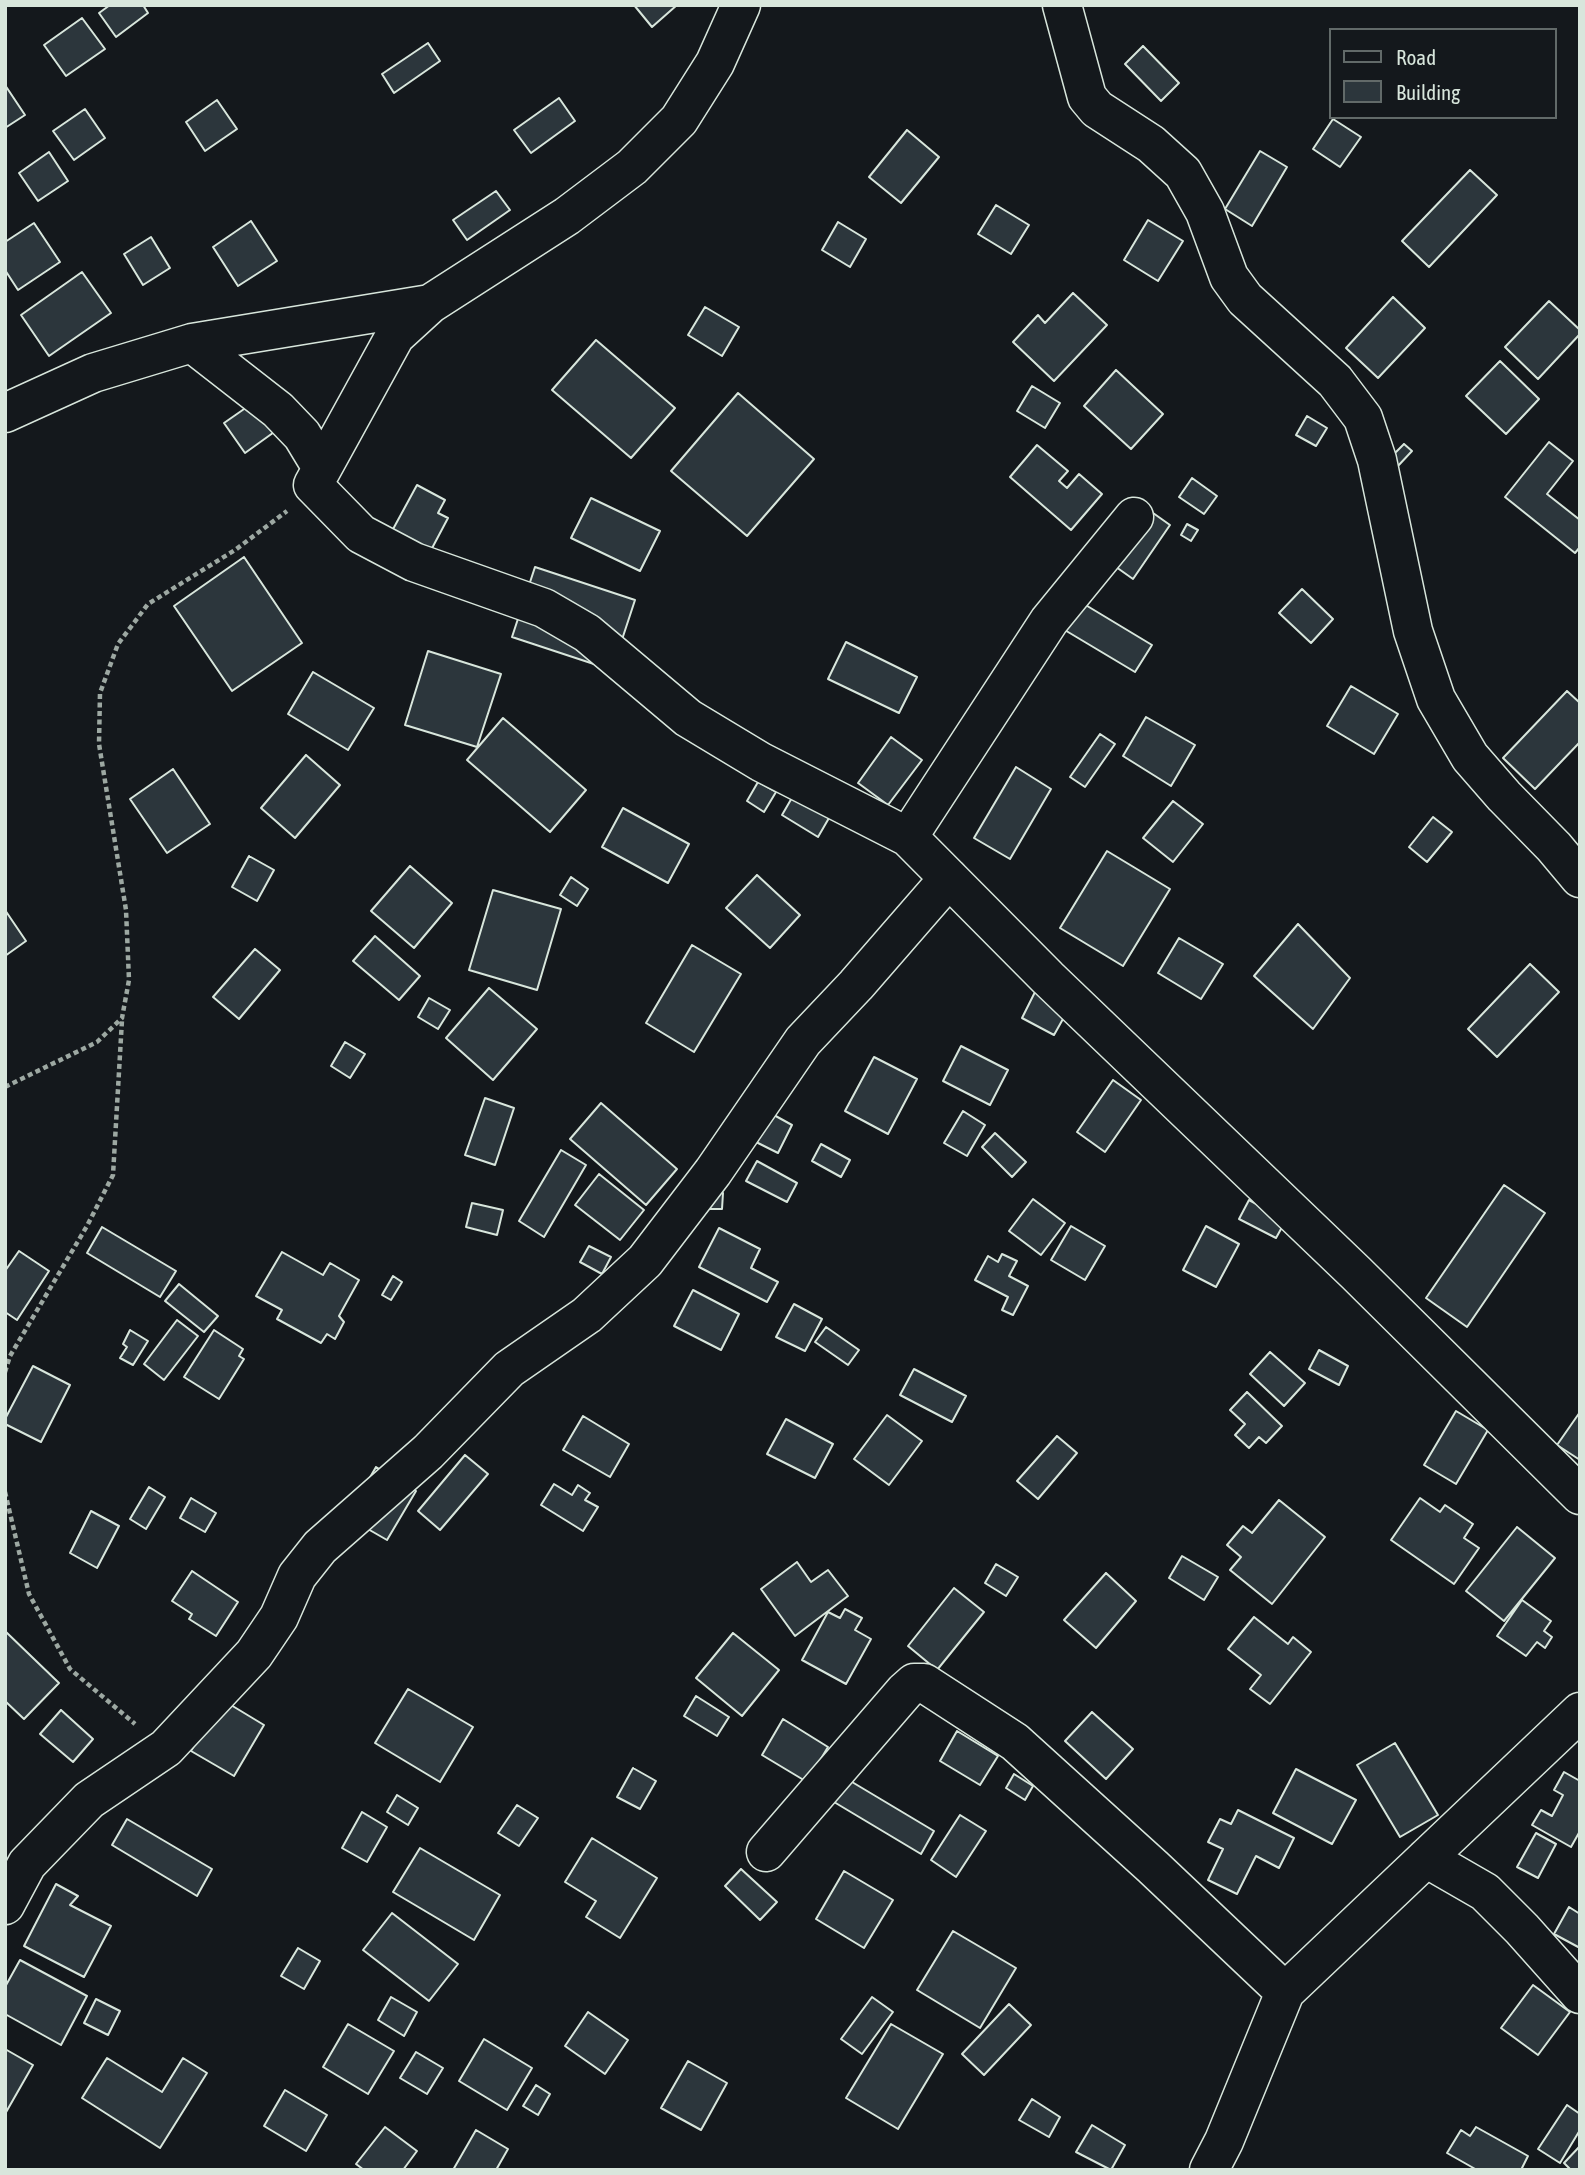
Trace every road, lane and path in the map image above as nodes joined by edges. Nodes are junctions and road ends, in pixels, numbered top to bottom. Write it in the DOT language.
graph roads {
  1 [pos="741,5"];
  2 [pos="1062,5"];
  3 [pos="430,304"];
  4 [pos="192,343"];
  5 [pos="5,413"];
  6 [pos="318,477"];
  7 [pos="1134,517"];
  8 [pos="908,837"];
  9 [pos="949,878"];
  10 [pos="1580,878"];
  11 [pos="122,1018"];
  12 [pos="5,1087"];
  13 [pos="5,1372"];
  14 [pos="5,1492"];
  15 [pos="1580,1495"];
  16 [pos="1580,1712"];
  17 [pos="166,1748"];
  18 [pos="766,1852"];
  19 [pos="1426,1858"];
  20 [pos="5,1905"];
  21 [pos="1284,1992"];
  22 [pos="1580,1994"];
  23 [pos="1209,2170"];
  1 -- 3 [label="street"];
  2 -- 10 [label="street"];
  3 -- 4 [label="street"];
  3 -- 6 [label="street"];
  4 -- 5 [label="street"];
  4 -- 6 [label="street"];
  6 -- 8 [label="street"];
  6 -- 11 [label="path"];
  7 -- 8 [label="street"];
  8 -- 9 [label="street"];
  9 -- 15 [label="street"];
  9 -- 17 [label="street"];
  11 -- 12 [label="path"];
  11 -- 13 [label="path"];
  14 -- 17 [label="path"];
  16 -- 19 [label="street"];
  17 -- 20 [label="street"];
  18 -- 21 [label="street"];
  19 -- 21 [label="street"];
  19 -- 22 [label="street"];
  21 -- 23 [label="street"];
}
